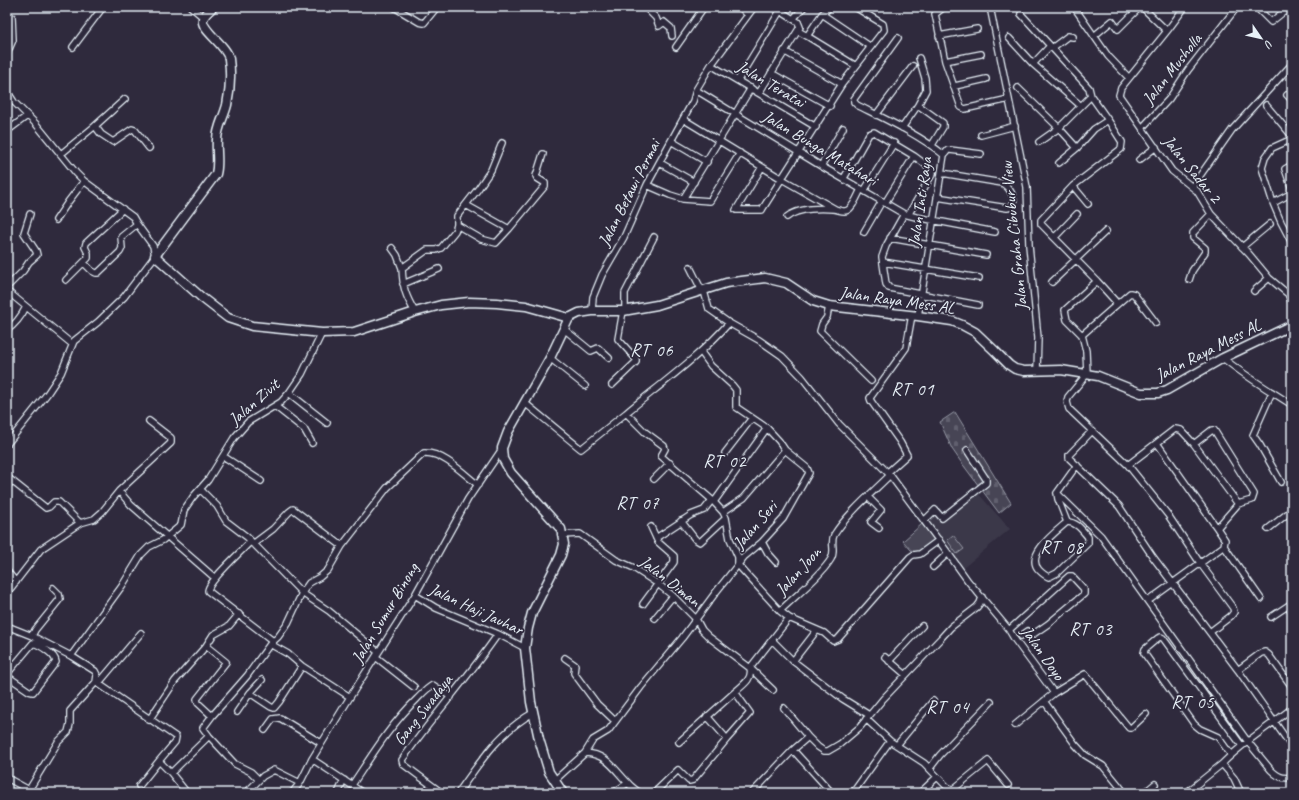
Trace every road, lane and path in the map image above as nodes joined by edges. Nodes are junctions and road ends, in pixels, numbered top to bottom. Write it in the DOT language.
graph roads {
  1 [pos="103,7"];
  2 [pos="191,7"];
  3 [pos="213,7"];
  4 [pos="394,7"];
  5 [pos="437,7"];
  6 [pos="645,7"];
  7 [pos="704,7"];
  8 [pos="740,7"];
  9 [pos="754,7"];
  10 [pos="774,7"];
  11 [pos="804,7"];
  12 [pos="830,7"];
  13 [pos="855,7"];
  14 [pos="944,7"];
  15 [pos="990,7"];
  16 [pos="1141,7"];
  17 [pos="1185,7"];
  18 [pos="1237,7"];
  19 [pos="1256,7"];
  20 [pos="1077,8"];
  21 [pos="780,11"];
  22 [pos="822,14"];
  23 [pos="1021,14"];
  24 [pos="748,15"];
  25 [pos="1292,16"];
  26 [pos="12,17"];
  27 [pos="203,17"];
  28 [pos="793,19"];
  29 [pos="977,29"];
  30 [pos="798,31"];
  31 [pos="1167,31"];
  32 [pos="672,36"];
  33 [pos="807,36"];
  34 [pos="939,36"];
  35 [pos="1094,36"];
  36 [pos="1073,37"];
  37 [pos="898,38"];
  38 [pos="1009,38"];
  39 [pos="73,47"];
  40 [pos="676,47"];
  41 [pos="871,47"];
  42 [pos="1051,47"];
  43 [pos="784,52"];
  44 [pos="7,54"];
  45 [pos="981,54"];
  46 [pos="919,58"];
  47 [pos="945,61"];
  48 [pos="1033,64"];
  49 [pos="1292,64"];
  50 [pos="711,65"];
  51 [pos="856,66"];
  52 [pos="913,66"];
  53 [pos="772,73"];
  54 [pos="1129,78"];
  55 [pos="986,79"];
  56 [pos="738,80"];
  57 [pos="842,84"];
  58 [pos="955,86"];
  59 [pos="750,88"];
  60 [pos="1018,88"];
  61 [pos="696,90"];
  62 [pos="7,91"];
  63 [pos="759,93"];
  64 [pos="1287,95"];
  65 [pos="1091,96"];
  66 [pos="125,99"];
  67 [pos="1009,99"];
  68 [pos="1292,100"];
  69 [pos="918,105"];
  70 [pos="1266,105"];
  71 [pos="830,106"];
  72 [pos="1081,106"];
  73 [pos="735,114"];
  74 [pos="876,115"];
  75 [pos="27,116"];
  76 [pos="683,119"];
  77 [pos="1108,120"];
  78 [pos="95,126"];
  79 [pos="1015,126"];
  80 [pos="816,127"];
  81 [pos="843,128"];
  82 [pos="902,128"];
  83 [pos="1059,128"];
  84 [pos="1142,128"];
  85 [pos="7,131"];
  86 [pos="981,135"];
  87 [pos="1292,137"];
  88 [pos="720,140"];
  89 [pos="671,141"];
  90 [pos="1039,142"];
  91 [pos="502,143"];
  92 [pos="894,143"];
  93 [pos="932,145"];
  94 [pos="149,148"];
  95 [pos="1077,148"];
  96 [pos="1156,148"];
  97 [pos="799,152"];
  98 [pos="740,153"];
  99 [pos="61,154"];
  100 [pos="543,154"];
  101 [pos="981,154"];
  102 [pos="944,155"];
  103 [pos="914,156"];
  104 [pos="1140,160"];
  105 [pos="707,162"];
  106 [pos="660,163"];
  107 [pos="1059,163"];
  108 [pos="1292,165"];
  109 [pos="821,166"];
  110 [pos="762,167"];
  111 [pos="942,173"];
  112 [pos="844,178"];
  113 [pos="782,179"];
  114 [pos="84,181"];
  115 [pos="694,182"];
  116 [pos="647,185"];
  117 [pos="1074,186"];
  118 [pos="1192,187"];
  119 [pos="1292,189"];
  120 [pos="863,190"];
  121 [pos="1292,193"];
  122 [pos="937,197"];
  123 [pos="683,199"];
  124 [pos="883,202"];
  125 [pos="1273,203"];
  126 [pos="466,204"];
  127 [pos="1088,204"];
  128 [pos="123,209"];
  129 [pos="835,209"];
  130 [pos="30,214"];
  131 [pos="906,214"];
  132 [pos="1077,214"];
  133 [pos="1211,214"];
  134 [pos="788,217"];
  135 [pos="56,220"];
  136 [pos="933,220"];
  137 [pos="136,224"];
  138 [pos="1270,224"];
  139 [pos="457,225"];
  140 [pos="509,229"];
  141 [pos="1106,231"];
  142 [pos="864,232"];
  143 [pos="995,232"];
  144 [pos="654,237"];
  145 [pos="890,238"];
  146 [pos="1055,238"];
  147 [pos="1292,243"];
  148 [pos="929,245"];
  149 [pos="1242,247"];
  150 [pos="392,248"];
  151 [pos="155,256"];
  152 [pos="986,256"];
  153 [pos="1076,259"];
  154 [pos="883,262"];
  155 [pos="84,263"];
  156 [pos="690,267"];
  157 [pos="402,268"];
  158 [pos="439,269"];
  159 [pos="925,270"];
  160 [pos="979,278"];
  161 [pos="1269,278"];
  162 [pos="66,280"];
  163 [pos="1189,280"];
  164 [pos="1097,281"];
  165 [pos="1052,282"];
  166 [pos="403,284"];
  167 [pos="7,287"];
  168 [pos="1254,290"];
  169 [pos="7,291"];
  170 [pos="703,291"];
  171 [pos="922,295"];
  172 [pos="1117,303"];
  173 [pos="1292,303"];
  174 [pos="978,305"];
  175 [pos="829,306"];
  176 [pos="26,307"];
  177 [pos="592,311"];
  178 [pos="624,311"];
  179 [pos="415,312"];
  180 [pos="915,316"];
  181 [pos="569,318"];
  182 [pos="729,323"];
  183 [pos="1156,323"];
  184 [pos="1292,325"];
  185 [pos="564,329"];
  186 [pos="7,330"];
  187 [pos="322,333"];
  188 [pos="1082,334"];
  189 [pos="72,344"];
  190 [pos="701,352"];
  191 [pos="550,358"];
  192 [pos="609,358"];
  193 [pos="1223,358"];
  194 [pos="1038,370"];
  195 [pos="1087,374"];
  196 [pos="871,381"];
  197 [pos="612,385"];
  198 [pos="585,386"];
  199 [pos="1272,392"];
  200 [pos="288,393"];
  201 [pos="525,403"];
  202 [pos="1292,405"];
  203 [pos="275,406"];
  204 [pos="626,413"];
  205 [pos="752,418"];
  206 [pos="149,421"];
  207 [pos="327,423"];
  208 [pos="767,428"];
  209 [pos="1092,431"];
  210 [pos="8,441"];
  211 [pos="1157,442"];
  212 [pos="312,444"];
  213 [pos="1194,444"];
  214 [pos="502,448"];
  215 [pos="784,450"];
  216 [pos="967,450"];
  217 [pos="724,453"];
  218 [pos="223,456"];
  219 [pos="670,463"];
  220 [pos="1077,465"];
  221 [pos="1128,465"];
  222 [pos="889,474"];
  223 [pos="7,477"];
  224 [pos="654,479"];
  225 [pos="261,481"];
  226 [pos="1281,482"];
  227 [pos="478,485"];
  228 [pos="200,489"];
  229 [pos="118,492"];
  230 [pos="1057,493"];
  231 [pos="868,497"];
  232 [pos="713,501"];
  233 [pos="1238,504"];
  234 [pos="1292,510"];
  235 [pos="723,512"];
  236 [pos="726,518"];
  237 [pos="924,521"];
  238 [pos="681,522"];
  239 [pos="1067,522"];
  240 [pos="80,523"];
  241 [pos="651,526"];
  242 [pos="880,528"];
  243 [pos="1217,528"];
  244 [pos="1268,529"];
  245 [pos="562,535"];
  246 [pos="167,536"];
  247 [pos="656,538"];
  248 [pos="938,540"];
  249 [pos="762,542"];
  250 [pos="252,543"];
  251 [pos="342,546"];
  252 [pos="1224,546"];
  253 [pos="948,553"];
  254 [pos="776,562"];
  255 [pos="1200,563"];
  256 [pos="738,565"];
  257 [pos="933,567"];
  258 [pos="7,570"];
  259 [pos="215,578"];
  260 [pos="16,582"];
  261 [pos="1172,583"];
  262 [pos="658,584"];
  263 [pos="53,588"];
  264 [pos="7,593"];
  265 [pos="302,593"];
  266 [pos="415,595"];
  267 [pos="673,596"];
  268 [pos="982,597"];
  269 [pos="1261,599"];
  270 [pos="1148,601"];
  271 [pos="643,604"];
  272 [pos="1292,604"];
  273 [pos="780,611"];
  274 [pos="239,614"];
  275 [pos="1271,617"];
  276 [pos="655,618"];
  277 [pos="789,618"];
  278 [pos="696,619"];
  279 [pos="7,626"];
  280 [pos="922,626"];
  281 [pos="817,630"];
  282 [pos="1009,630"];
  283 [pos="1210,632"];
  284 [pos="141,633"];
  285 [pos="498,634"];
  286 [pos="32,636"];
  287 [pos="1021,636"];
  288 [pos="772,640"];
  289 [pos="272,642"];
  290 [pos="206,646"];
  291 [pos="525,648"];
  292 [pos="377,655"];
  293 [pos="71,656"];
  294 [pos="565,658"];
  295 [pos="793,661"];
  296 [pos="302,666"];
  297 [pos="750,668"];
  298 [pos="1238,670"];
  299 [pos="906,674"];
  300 [pos="7,675"];
  301 [pos="262,680"];
  302 [pos="97,683"];
  303 [pos="414,687"];
  304 [pos="1292,687"];
  305 [pos="773,690"];
  306 [pos="735,692"];
  307 [pos="250,693"];
  308 [pos="1054,693"];
  309 [pos="350,697"];
  310 [pos="451,697"];
  311 [pos="933,701"];
  312 [pos="1044,701"];
  313 [pos="991,702"];
  314 [pos="784,708"];
  315 [pos="1292,708"];
  316 [pos="237,712"];
  317 [pos="533,713"];
  318 [pos="1146,714"];
  319 [pos="212,716"];
  320 [pos="707,716"];
  321 [pos="868,717"];
  322 [pos="149,720"];
  323 [pos="615,721"];
  324 [pos="1275,722"];
  325 [pos="1015,725"];
  326 [pos="265,730"];
  327 [pos="209,736"];
  328 [pos="808,737"];
  329 [pos="726,739"];
  330 [pos="890,741"];
  331 [pos="679,742"];
  332 [pos="1248,742"];
  333 [pos="321,743"];
  334 [pos="897,745"];
  335 [pos="1242,746"];
  336 [pos="1292,747"];
  337 [pos="794,750"];
  338 [pos="585,753"];
  339 [pos="1231,755"];
  340 [pos="312,759"];
  341 [pos="159,761"];
  342 [pos="1222,764"];
  343 [pos="930,768"];
  344 [pos="171,773"];
  345 [pos="938,777"];
  346 [pos="1292,777"];
  347 [pos="7,778"];
  348 [pos="259,780"];
  349 [pos="344,780"];
  350 [pos="554,781"];
  351 [pos="300,783"];
  352 [pos="628,783"];
  353 [pos="1155,784"];
  354 [pos="352,785"];
  355 [pos="1008,785"];
  356 [pos="139,786"];
  357 [pos="28,792"];
  358 [pos="853,792"];
  359 [pos="952,792"];
  360 [pos="188,793"];
  361 [pos="246,793"];
  362 [pos="292,793"];
  363 [pos="338,793"];
  364 [pos="363,793"];
  365 [pos="442,793"];
  366 [pos="458,793"];
  367 [pos="563,793"];
  368 [pos="613,793"];
  369 [pos="640,793"];
  370 [pos="654,793"];
  371 [pos="752,793"];
  372 [pos="832,793"];
  373 [pos="921,793"];
  374 [pos="1125,793"];
  375 [pos="1144,793"];
  376 [pos="1186,793"];
  377 [pos="1241,793"];
  1 -- 39 [label="street"];
  2 -- 27 [label="street"];
  3 -- 27 [label="main road"];
  4 -- 5 [label="street"];
  6 -- 32 [label="street"];
  7 -- 40 [label="street"];
  8 -- 24 [label="street"];
  9 -- 24 [label="street, Jalan Betawi Permai"];
  10 -- 21 [label="street"];
  11 -- 28 [label="street"];
  12 -- 22 [label="street"];
  13 -- 41 [label="street"];
  14 -- 34 [label="street"];
  15 -- 67 [label="street, Jalan Graha Cibubur View"];
  16 -- 31 [label="street"];
  16 -- 35 [label="street"];
  17 -- 31 [label="street, Jalan Sadar 2"];
  18 -- 84 [label="street, Jalan Musholla"];
  19 -- 25 [label="street"];
  20 -- 35 [label="street"];
  21 -- 28 [label="street"];
  21 -- 56 [label="street"];
  22 -- 33 [label="street"];
  22 -- 41 [label="street"];
  23 -- 42 [label="street"];
  24 -- 50 [label="street, Jalan Betawi Permai"];
  26 -- 44 [label="street"];
  27 -- 151 [label="main road"];
  28 -- 30 [label="street"];
  29 -- 34 [label="street"];
  30 -- 33 [label="street"];
  30 -- 43 [label="street"];
  31 -- 54 [label="street, Jalan Sadar 2"];
  33 -- 51 [label="street"];
  34 -- 47 [label="street"];
  35 -- 54 [label="street"];
  36 -- 42 [label="street"];
  37 -- 74 [label="street, Jalan Inti Raya"];
  38 -- 48 [label="street"];
  41 -- 51 [label="street"];
  42 -- 48 [label="street"];
  42 -- 65 [label="street"];
  43 -- 53 [label="street"];
  43 -- 57 [label="street"];
  45 -- 47 [label="street"];
  46 -- 69 [label="street"];
  47 -- 58 [label="street"];
  48 -- 72 [label="street"];
  49 -- 118 [label="street"];
  50 -- 56 [label="street, Jalan Teratai"];
  50 -- 61 [label="street, Jalan Betawi Permai"];
  51 -- 57 [label="street"];
  52 -- 74 [label="street"];
  53 -- 63 [label="street"];
  53 -- 71 [label="street"];
  54 -- 84 [label="street, Jalan Sadar 2"];
  55 -- 58 [label="street"];
  56 -- 59 [label="street, Jalan Teratai"];
  57 -- 71 [label="street"];
  58 -- 67 [label="street"];
  59 -- 63 [label="street, Jalan Teratai"];
  59 -- 73 [label="street"];
  60 -- 83 [label="street"];
  61 -- 73 [label="street, Jalan Bunga Matahari"];
  61 -- 76 [label="street, Jalan Betawi Permai"];
  62 -- 75 [label="street"];
  63 -- 80 [label="street, Jalan Teratai"];
  64 -- 68 [label="street"];
  65 -- 72 [label="street"];
  65 -- 77 [label="street"];
  66 -- 78 [label="street"];
  67 -- 79 [label="street, Jalan Graha Cibubur View"];
  69 -- 82 [label="street"];
  69 -- 93 [label="street"];
  70 -- 87 [label="street"];
  71 -- 80 [label="street"];
  72 -- 83 [label="street"];
  73 -- 88 [label="street"];
  73 -- 97 [label="street, Jalan Bunga Matahari"];
  74 -- 82 [label="street, Jalan Inti Raya"];
  75 -- 85 [label="street"];
  75 -- 99 [label="street"];
  76 -- 88 [label="street"];
  76 -- 89 [label="street, Jalan Betawi Permai"];
  77 -- 95 [label="street"];
  77 -- 117 [label="street"];
  78 -- 94 [label="street"];
  78 -- 99 [label="street"];
  79 -- 86 [label="street"];
  79 -- 194 [label="street, Jalan Graha Cibubur View"];
  80 -- 97 [label="street"];
  81 -- 109 [label="street"];
  82 -- 93 [label="street, Jalan Inti Raya"];
  83 -- 90 [label="street"];
  83 -- 95 [label="street"];
  84 -- 96 [label="street, Jalan Sadar 2"];
  87 -- 125 [label="street"];
  88 -- 98 [label="street"];
  88 -- 105 [label="street"];
  89 -- 105 [label="street"];
  89 -- 106 [label="street, Jalan Betawi Permai"];
  91 -- 126 [label="street"];
  92 -- 103 [label="street"];
  92 -- 112 [label="street"];
  92 -- 120 [label="street"];
  93 -- 102 [label="street, Jalan Inti Raya"];
  95 -- 107 [label="street"];
  96 -- 104 [label="street"];
  96 -- 118 [label="street, Jalan Sadar 2"];
  97 -- 109 [label="street, Jalan Bunga Matahari"];
  97 -- 113 [label="street"];
  98 -- 110 [label="street"];
  98 -- 123 [label="street"];
  99 -- 114 [label="street"];
  100 -- 140 [label="street"];
  101 -- 102 [label="street"];
  102 -- 111 [label="street, Jalan Inti Raya"];
  103 -- 124 [label="street"];
  103 -- 131 [label="street"];
  105 -- 115 [label="street"];
  106 -- 115 [label="street"];
  106 -- 116 [label="street, Jalan Betawi Permai"];
  108 -- 119 [label="street"];
  109 -- 112 [label="street, Jalan Bunga Matahari"];
  110 -- 113 [label="street"];
  110 -- 113 [label="street"];
  111 -- 122 [label="street, Jalan Inti Raya"];
  111 -- 122 [label="street"];
  112 -- 120 [label="street, Jalan Bunga Matahari"];
  113 -- 129 [label="street"];
  114 -- 128 [label="street"];
  114 -- 135 [label="street"];
  115 -- 123 [label="street"];
  116 -- 123 [label="street"];
  116 -- 177 [label="street, Jalan Betawi Permai"];
  117 -- 127 [label="street"];
  117 -- 146 [label="street"];
  118 -- 133 [label="street, Jalan Sadar 2"];
  120 -- 124 [label="street, Jalan Bunga Matahari"];
  120 -- 129 [label="street"];
  121 -- 125 [label="street"];
  122 -- 136 [label="street, Jalan Inti Raya"];
  124 -- 131 [label="street, Jalan Bunga Matahari"];
  124 -- 142 [label="street"];
  125 -- 147 [label="street"];
  126 -- 139 [label="street"];
  126 -- 140 [label="street"];
  128 -- 137 [label="street"];
  128 -- 155 [label="street"];
  129 -- 134 [label="street"];
  130 -- 167 [label="street"];
  131 -- 136 [label="street, Jalan Bunga Matahari"];
  131 -- 145 [label="street"];
  132 -- 146 [label="street"];
  133 -- 149 [label="street, Jalan Sadar 2"];
  133 -- 163 [label="street"];
  136 -- 143 [label="street, Jalan Bunga Matahari"];
  136 -- 148 [label="street, Jalan Inti Raya"];
  137 -- 151 [label="street"];
  137 -- 155 [label="street"];
  138 -- 149 [label="street"];
  139 -- 140 [label="street"];
  139 -- 157 [label="street"];
  141 -- 153 [label="street"];
  144 -- 178 [label="street"];
  145 -- 148 [label="street"];
  145 -- 154 [label="street"];
  146 -- 153 [label="street"];
  148 -- 152 [label="street"];
  148 -- 159 [label="street, Jalan Inti Raya"];
  149 -- 161 [label="street, Jalan Sadar 2"];
  150 -- 157 [label="street"];
  151 -- 187 [label="main road"];
  151 -- 189 [label="street"];
  153 -- 164 [label="street"];
  153 -- 165 [label="street"];
  154 -- 159 [label="street"];
  154 -- 171 [label="street"];
  155 -- 162 [label="street"];
  156 -- 170 [label="street, Jalan Doyo"];
  157 -- 166 [label="street"];
  158 -- 166 [label="street"];
  159 -- 160 [label="street"];
  159 -- 171 [label="street, Jalan Inti Raya"];
  161 -- 168 [label="street"];
  161 -- 173 [label="street, Jalan Sadar 2"];
  164 -- 172 [label="street"];
  164 -- 188 [label="street"];
  166 -- 179 [label="street"];
  169 -- 176 [label="street"];
  170 -- 175 [label="main road, Jalan Raya Mess AL"];
  170 -- 178 [label="main road, Jalan Raya Mess AL"];
  170 -- 182 [label="street, Jalan Doyo"];
  171 -- 174 [label="street"];
  171 -- 180 [label="street, Jalan Inti Raya"];
  172 -- 183 [label="street"];
  172 -- 188 [label="street"];
  175 -- 180 [label="main road, Jalan Raya Mess AL"];
  175 -- 196 [label="street"];
  176 -- 186 [label="street"];
  176 -- 189 [label="street"];
  177 -- 178 [label="main road, Jalan Raya Mess AL"];
  177 -- 181 [label="main road, Jalan Raya Mess AL"];
  178 -- 197 [label="street"];
  179 -- 181 [label="main road"];
  179 -- 187 [label="main road"];
  180 -- 194 [label="main road, Jalan Raya Mess AL"];
  180 -- 222 [label="street, Jalan Inti Raya"];
  181 -- 185 [label="main road"];
  182 -- 190 [label="street"];
  182 -- 222 [label="street, Jalan Doyo"];
  184 -- 193 [label="main road, Jalan Raya Mess AL"];
  185 -- 191 [label="main road"];
  185 -- 192 [label="street"];
  187 -- 200 [label="street, Jalan Zivit"];
  188 -- 195 [label="street"];
  189 -- 210 [label="street"];
  190 -- 204 [label="street"];
  190 -- 205 [label="street, Jalan Seri"];
  191 -- 198 [label="street"];
  191 -- 201 [label="main road"];
  193 -- 195 [label="main road, Jalan Raya Mess AL"];
  193 -- 199 [label="street"];
  194 -- 195 [label="main road, Jalan Raya Mess AL"];
  195 -- 209 [label="street"];
  199 -- 202 [label="street"];
  199 -- 226 [label="street"];
  200 -- 203 [label="street, Jalan Zivit"];
  200 -- 207 [label="street"];
  201 -- 204 [label="street"];
  201 -- 214 [label="main road"];
  203 -- 212 [label="street"];
  203 -- 218 [label="street, Jalan Zivit"];
  204 -- 219 [label="street"];
  205 -- 208 [label="street, Jalan Seri"];
  205 -- 217 [label="street"];
  206 -- 229 [label="street"];
  208 -- 215 [label="street, Jalan Seri"];
  208 -- 232 [label="street"];
  209 -- 220 [label="street"];
  209 -- 221 [label="street"];
  211 -- 213 [label="street"];
  211 -- 221 [label="street"];
  211 -- 243 [label="street"];
  213 -- 233 [label="street"];
  213 -- 233 [label="street"];
  214 -- 227 [label="street, Jalan Sumur Binong"];
  214 -- 245 [label="main road"];
  215 -- 235 [label="street, Jalan Seri"];
  215 -- 249 [label="street, Jalan Seri"];
  216 -- 237 [label="street"];
  218 -- 225 [label="street"];
  218 -- 228 [label="street, Jalan Zivit"];
  219 -- 224 [label="street"];
  219 -- 232 [label="street"];
  220 -- 230 [label="street"];
  220 -- 261 [label="street"];
  221 -- 255 [label="street"];
  222 -- 231 [label="street, Jalan Joon"];
  222 -- 237 [label="street, Jalan Doyo"];
  223 -- 240 [label="street"];
  227 -- 251 [label="street"];
  227 -- 266 [label="street, Jalan Sumur Binong"];
  228 -- 246 [label="street, Jalan Zivit"];
  228 -- 250 [label="street"];
  229 -- 240 [label="street"];
  229 -- 246 [label="street"];
  230 -- 239 [label="street"];
  230 -- 270 [label="street"];
  231 -- 242 [label="street"];
  231 -- 273 [label="street, Jalan Joon"];
  232 -- 235 [label="street"];
  232 -- 238 [label="street"];
  233 -- 243 [label="street"];
  234 -- 244 [label="street"];
  235 -- 236 [label="street"];
  236 -- 238 [label="street"];
  236 -- 256 [label="street"];
  237 -- 248 [label="street, Jalan Doyo"];
  238 -- 247 [label="street"];
  239 -- 239 [label="street"];
  240 -- 260 [label="street"];
  241 -- 247 [label="street"];
  243 -- 252 [label="street"];
  245 -- 262 [label="street, Jalan Diman"];
  245 -- 291 [label="main road"];
  246 -- 259 [label="street"];
  246 -- 293 [label="street, Jalan Zivit"];
  247 -- 262 [label="street"];
  248 -- 253 [label="street, Jalan Doyo"];
  248 -- 281 [label="street"];
  249 -- 254 [label="street"];
  249 -- 256 [label="street, Jalan Seri"];
  250 -- 251 [label="street"];
  250 -- 259 [label="street"];
  250 -- 265 [label="street"];
  251 -- 265 [label="street"];
  252 -- 255 [label="street"];
  252 -- 269 [label="street"];
  253 -- 257 [label="street"];
  253 -- 268 [label="street, Jalan Doyo"];
  255 -- 261 [label="street"];
  255 -- 283 [label="street"];
  256 -- 273 [label="street"];
  256 -- 278 [label="street, Jalan Seri"];
  258 -- 260 [label="street"];
  259 -- 274 [label="street"];
  260 -- 264 [label="street"];
  261 -- 270 [label="street"];
  261 -- 283 [label="street"];
  262 -- 267 [label="street, Jalan Diman"];
  262 -- 271 [label="street"];
  263 -- 286 [label="street"];
  265 -- 289 [label="street"];
  265 -- 292 [label="street"];
  266 -- 285 [label="street, Jalan Haji Jauhar"];
  266 -- 292 [label="street, Jalan Sumur Binong"];
  267 -- 276 [label="street"];
  267 -- 278 [label="street, Jalan Diman"];
  268 -- 282 [label="street, Jalan Doyo"];
  268 -- 299 [label="street"];
  270 -- 332 [label="street"];
  272 -- 275 [label="street"];
  273 -- 277 [label="street"];
  274 -- 289 [label="street"];
  274 -- 290 [label="street"];
  277 -- 281 [label="street"];
  277 -- 288 [label="street"];
  278 -- 297 [label="street, Jalan Diman"];
  278 -- 323 [label="street, Jalan Seri"];
  279 -- 286 [label="street"];
  280 -- 299 [label="street"];
  281 -- 295 [label="street"];
  282 -- 287 [label="street"];
  282 -- 308 [label="street, Jalan Doyo"];
  283 -- 298 [label="street"];
  284 -- 302 [label="street"];
  285 -- 291 [label="street, Jalan Haji Jauhar"];
  285 -- 310 [label="street, Gang Swadaya"];
  286 -- 293 [label="street"];
  288 -- 295 [label="street"];
  288 -- 297 [label="street"];
  289 -- 296 [label="street"];
  289 -- 319 [label="street"];
  290 -- 319 [label="street"];
  290 -- 322 [label="street"];
  291 -- 317 [label="main road"];
  292 -- 303 [label="street"];
  292 -- 309 [label="street, Jalan Sumur Binong"];
  293 -- 302 [label="street"];
  294 -- 323 [label="street"];
  295 -- 321 [label="street"];
  296 -- 307 [label="street"];
  296 -- 309 [label="street"];
  297 -- 305 [label="street, Jalan Diman"];
  297 -- 306 [label="street"];
  298 -- 304 [label="street"];
  298 -- 324 [label="street"];
  299 -- 321 [label="street"];
  300 -- 300 [label="street"];
  301 -- 307 [label="street"];
  302 -- 322 [label="street"];
  302 -- 357 [label="street"];
  306 -- 320 [label="street"];
  306 -- 329 [label="street"];
  307 -- 316 [label="street"];
  308 -- 312 [label="street, Jalan Doyo"];
  308 -- 318 [label="street"];
  309 -- 333 [label="street, Jalan Sumur Binong"];
  310 -- 354 [label="street"];
  310 -- 365 [label="street, Gang Swadaya"];
  311 -- 334 [label="street"];
  312 -- 325 [label="street"];
  312 -- 374 [label="street, Jalan Doyo"];
  313 -- 343 [label="street"];
  314 -- 328 [label="street"];
  315 -- 324 [label="street"];
  317 -- 350 [label="main road"];
  317 -- 366 [label="street"];
  319 -- 327 [label="street"];
  320 -- 329 [label="street"];
  320 -- 331 [label="street"];
  321 -- 328 [label="street"];
  321 -- 330 [label="street"];
  322 -- 341 [label="street"];
  323 -- 338 [label="street, Jalan Seri"];
  324 -- 332 [label="street"];
  324 -- 336 [label="street"];
  326 -- 333 [label="street"];
  327 -- 344 [label="street"];
  327 -- 348 [label="street"];
  328 -- 337 [label="street"];
  329 -- 370 [label="street"];
  330 -- 334 [label="street"];
  330 -- 358 [label="street"];
  332 -- 335 [label="street"];
  332 -- 346 [label="street"];
  333 -- 340 [label="street, Jalan Sumur Binong"];
  334 -- 343 [label="street"];
  335 -- 339 [label="street"];
  335 -- 339 [label="street"];
  337 -- 371 [label="street"];
  337 -- 372 [label="street"];
  338 -- 350 [label="street, Jalan Seri"];
  338 -- 352 [label="street"];
  339 -- 342 [label="street"];
  340 -- 349 [label="street"];
  340 -- 351 [label="street, Jalan Sumur Binong"];
  341 -- 344 [label="street"];
  341 -- 356 [label="street"];
  342 -- 376 [label="street"];
  342 -- 377 [label="street"];
  343 -- 345 [label="street"];
  344 -- 360 [label="street"];
  345 -- 359 [label="street"];
  345 -- 373 [label="street"];
  347 -- 357 [label="street"];
  348 -- 351 [label="street"];
  348 -- 361 [label="street"];
  349 -- 354 [label="street"];
  349 -- 363 [label="street"];
  350 -- 367 [label="main road"];
  351 -- 362 [label="street, Jalan Sumur Binong"];
  352 -- 368 [label="street"];
  352 -- 369 [label="street"];
  353 -- 375 [label="street"];
  354 -- 364 [label="street"];
  355 -- 359 [label="street"];
}
